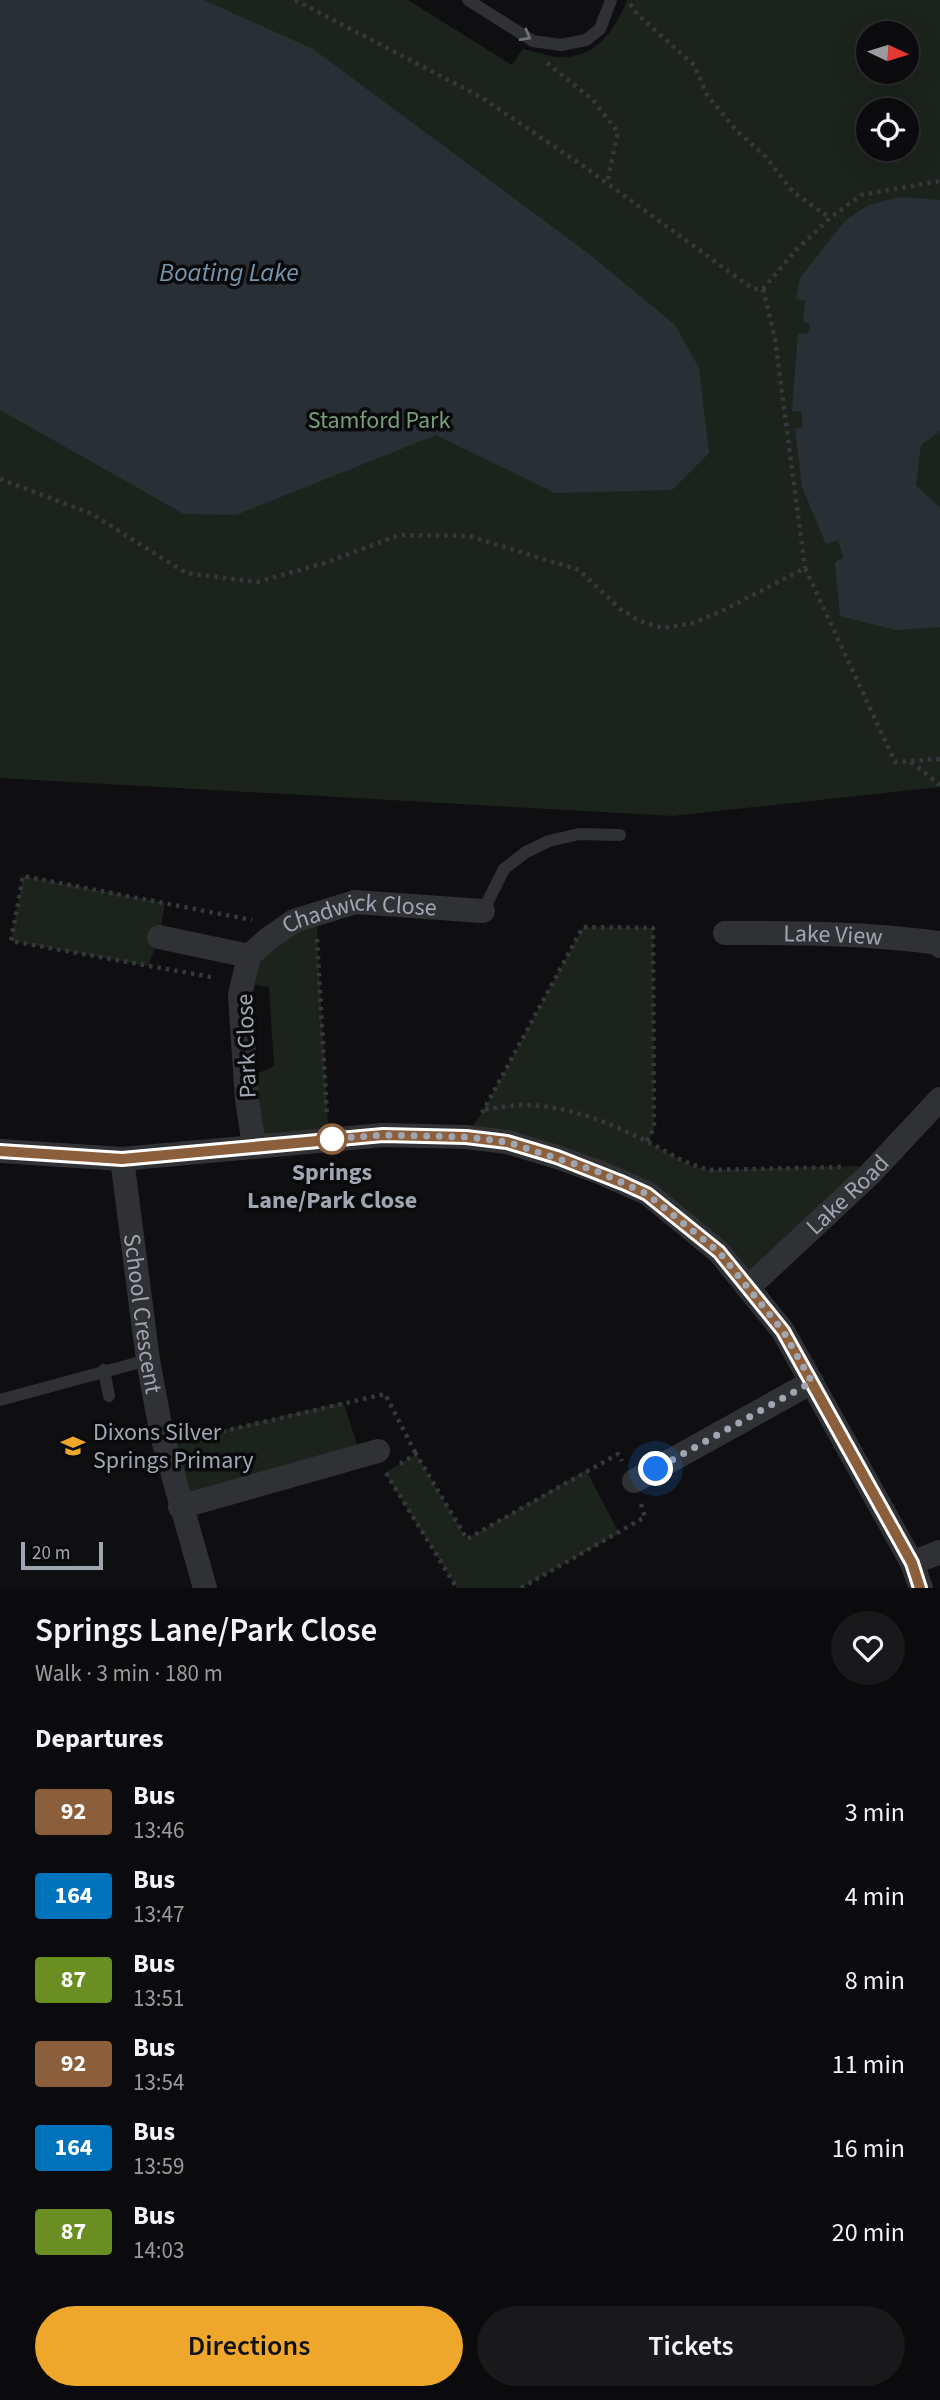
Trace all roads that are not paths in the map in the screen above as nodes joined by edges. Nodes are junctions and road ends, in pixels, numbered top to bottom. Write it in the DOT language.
graph roads {
  1 [pos="468,0"];
  2 [pos="611,0"];
  3 [pos="620,835"];
  4 [pos="483,911"];
  5 [pos="725,933"];
  6 [pos="159,937"];
  7 [pos="940,946"];
  8 [pos="249,956"];
  9 [pos="940,1098"];
  10 [pos="254,1145"];
  11 [pos="0,1151"];
  12 [pos="122,1159"];
  13 [pos="749,1287"];
  14 [pos="148,1360"];
  15 [pos="104,1370"];
  16 [pos="812,1382"];
  17 [pos="109,1396"];
  18 [pos="0,1399"];
  19 [pos="382,1462"];
  20 [pos="634,1482"];
  21 [pos="180,1507"];
  22 [pos="940,1552"];
  23 [pos="912,1563"];
  24 [pos="205,1588"];
  25 [pos="920,1588"];
  1 -- 2 [label="lane, one-way"];
  3 -- 4 [label="lane"];
  4 -- 8 [label="street, Chadwick Close"];
  5 -- 7 [label="street, Lake View"];
  6 -- 8 [label="street"];
  8 -- 10 [label="street, Park Close"];
  9 -- 13 [label="street, Lake Road"];
  10 -- 12 [label="street"];
  10 -- 13 [label="street"];
  11 -- 12 [label="street"];
  12 -- 14 [label="street, School Crescent"];
  13 -- 16 [label="street"];
  14 -- 15 [label="lane"];
  14 -- 21 [label="street, School Crescent"];
  15 -- 17 [label="lane"];
  15 -- 18 [label="lane"];
  16 -- 20 [label="street"];
  16 -- 23 [label="street"];
  19 -- 21 [label="street"];
  21 -- 24 [label="street, School Crescent"];
  22 -- 23 [label="street"];
  23 -- 25 [label="street"];
}
